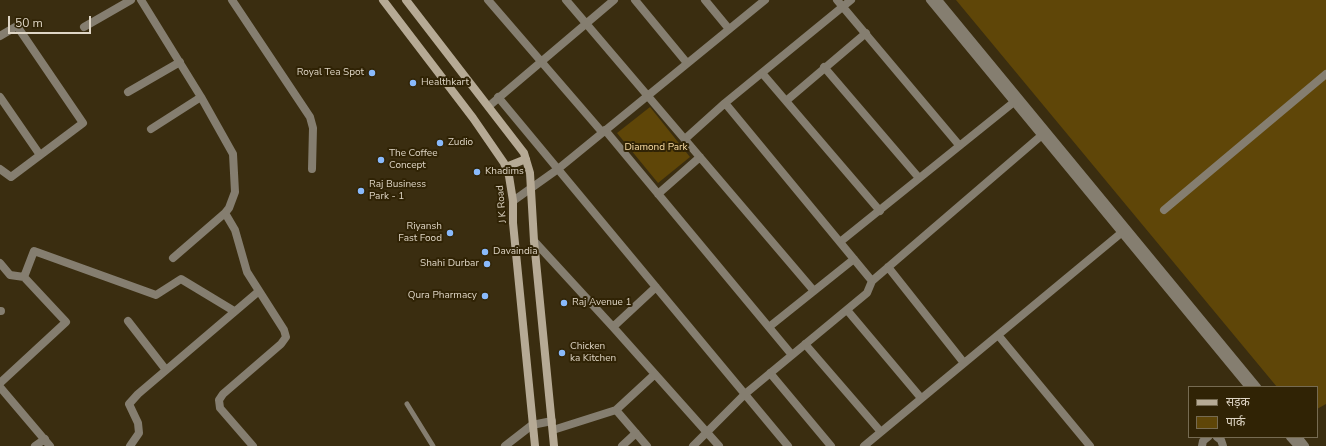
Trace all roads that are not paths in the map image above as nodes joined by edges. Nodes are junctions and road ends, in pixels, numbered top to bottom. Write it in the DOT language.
graph roads {
  1 [pos="131,0"];
  2 [pos="141,0"];
  3 [pos="232,0"];
  4 [pos="383,0"];
  5 [pos="406,0"];
  6 [pos="488,0"];
  7 [pos="566,0"];
  8 [pos="614,0"];
  9 [pos="635,0"];
  10 [pos="704,0"];
  11 [pos="764,0"];
  12 [pos="837,0"];
  13 [pos="851,0"];
  14 [pos="930,0"];
  15 [pos="938,0"];
  16 [pos="843,7"];
  17 [pos="586,24"];
  18 [pos="84,27"];
  19 [pos="729,29"];
  20 [pos="866,33"];
  21 [pos="0,36"];
  22 [pos="541,61"];
  23 [pos="180,62"];
  24 [pos="687,63"];
  25 [pos="824,67"];
  26 [pos="762,73"];
  27 [pos="1326,74"];
  28 [pos="128,92"];
  29 [pos="647,96"];
  30 [pos="0,97"];
  31 [pos="201,97"];
  32 [pos="498,97"];
  33 [pos="786,101"];
  34 [pos="1014,102"];
  35 [pos="725,103"];
  36 [pos="490,106"];
  37 [pos="151,130"];
  38 [pos="604,131"];
  39 [pos="1042,135"];
  40 [pos="685,139"];
  41 [pos="959,145"];
  42 [pos="40,155"];
  43 [pos="700,157"];
  44 [pos="526,160"];
  45 [pos="506,167"];
  46 [pos="0,169"];
  47 [pos="312,169"];
  48 [pos="558,169"];
  49 [pos="919,178"];
  50 [pos="531,189"];
  51 [pos="658,194"];
  52 [pos="513,201"];
  53 [pos="1164,210"];
  54 [pos="880,211"];
  55 [pos="225,213"];
  56 [pos="1124,231"];
  57 [pos="534,241"];
  58 [pos="840,242"];
  59 [pos="173,258"];
  60 [pos="854,259"];
  61 [pos="0,263"];
  62 [pos="888,267"];
  63 [pos="24,277"];
  64 [pos="872,281"];
  65 [pos="656,288"];
  66 [pos="259,291"];
  67 [pos="814,291"];
  68 [pos="847,310"];
  69 [pos="234,311"];
  70 [pos="128,321"];
  71 [pos="613,327"];
  72 [pos="769,327"];
  73 [pos="998,335"];
  74 [pos="805,344"];
  75 [pos="792,355"];
  76 [pos="964,363"];
  77 [pos="166,370"];
  78 [pos="770,373"];
  79 [pos="655,374"];
  80 [pos="0,383"];
  81 [pos="1248,384"];
  82 [pos="0,387"];
  83 [pos="745,394"];
  84 [pos="921,398"];
  85 [pos="407,404"];
  86 [pos="616,410"];
  87 [pos="552,421"];
  88 [pos="532,425"];
  89 [pos="553,430"];
  90 [pos="708,432"];
  91 [pos="881,432"];
  92 [pos="636,433"];
  93 [pos="1291,438"];
  94 [pos="1299,438"];
  95 [pos="47,443"];
  96 [pos="35,446"];
  97 [pos="130,446"];
  98 [pos="253,446"];
  99 [pos="433,446"];
  100 [pos="505,446"];
  101 [pos="535,446"];
  102 [pos="554,446"];
  103 [pos="622,446"];
  104 [pos="647,446"];
  105 [pos="694,446"];
  106 [pos="719,446"];
  107 [pos="788,446"];
  108 [pos="831,446"];
  109 [pos="864,446"];
  110 [pos="1090,446"];
  111 [pos="1298,446"];
  112 [pos="1305,446"];
  1 -- 18 [label="street"];
  2 -- 23 [label="street"];
  3 -- 47 [label="street"];
  4 -- 45 [label="main road, J K Road"];
  5 -- 36 [label="main road"];
  6 -- 22 [label="street"];
  7 -- 17 [label="street"];
  8 -- 17 [label="street"];
  9 -- 24 [label="street"];
  10 -- 19 [label="street"];
  11 -- 19 [label="street"];
  12 -- 16 [label="street"];
  13 -- 16 [label="street"];
  14 -- 34 [label="street"];
  15 -- 56 [label="street"];
  16 -- 20 [label="street"];
  16 -- 26 [label="street"];
  17 -- 22 [label="street"];
  17 -- 29 [label="street"];
  19 -- 24 [label="street"];
  20 -- 25 [label="street"];
  20 -- 41 [label="street"];
  21 -- 42 [label="street"];
  22 -- 32 [label="street"];
  22 -- 38 [label="street"];
  23 -- 28 [label="street"];
  23 -- 31 [label="street"];
  24 -- 29 [label="street"];
  25 -- 33 [label="street"];
  25 -- 49 [label="street"];
  26 -- 33 [label="street"];
  26 -- 35 [label="street"];
  27 -- 53 [label="street"];
  29 -- 38 [label="street"];
  29 -- 40 [label="street"];
  30 -- 42 [label="street"];
  31 -- 37 [label="street"];
  31 -- 55 [label="street"];
  32 -- 36 [label="street"];
  32 -- 48 [label="street"];
  33 -- 54 [label="street"];
  34 -- 39 [label="street"];
  34 -- 41 [label="street"];
  35 -- 40 [label="street"];
  35 -- 58 [label="street"];
  36 -- 44 [label="main road"];
  38 -- 48 [label="street"];
  38 -- 51 [label="street"];
  39 -- 56 [label="street"];
  39 -- 62 [label="street"];
  40 -- 43 [label="street"];
  41 -- 49 [label="street"];
  42 -- 46 [label="street"];
  43 -- 51 [label="street"];
  43 -- 67 [label="street"];
  44 -- 45 [label="main road"];
  44 -- 50 [label="main road"];
  45 -- 52 [label="main road, J K Road"];
  48 -- 50 [label="street"];
  48 -- 65 [label="street"];
  49 -- 54 [label="street"];
  50 -- 52 [label="street"];
  50 -- 57 [label="main road"];
  51 -- 72 [label="street"];
  52 -- 88 [label="main road, J K Road"];
  54 -- 58 [label="street"];
  55 -- 59 [label="street"];
  55 -- 66 [label="street"];
  56 -- 73 [label="street"];
  56 -- 81 [label="street"];
  57 -- 71 [label="street"];
  57 -- 87 [label="main road"];
  58 -- 60 [label="street"];
  60 -- 64 [label="street"];
  60 -- 67 [label="street"];
  61 -- 63 [label="street"];
  62 -- 64 [label="street"];
  62 -- 76 [label="street"];
  63 -- 69 [label="street"];
  63 -- 80 [label="street"];
  64 -- 68 [label="street"];
  65 -- 71 [label="street"];
  65 -- 83 [label="street"];
  66 -- 69 [label="street"];
  66 -- 98 [label="street"];
  67 -- 72 [label="street"];
  68 -- 74 [label="street"];
  68 -- 84 [label="street"];
  69 -- 77 [label="street"];
  70 -- 77 [label="street"];
  71 -- 79 [label="street"];
  72 -- 75 [label="street"];
  73 -- 76 [label="street"];
  73 -- 110 [label="street"];
  74 -- 75 [label="street"];
  74 -- 91 [label="street"];
  75 -- 78 [label="street"];
  76 -- 84 [label="street"];
  77 -- 97 [label="street"];
  78 -- 83 [label="street"];
  78 -- 108 [label="street"];
  79 -- 86 [label="street"];
  79 -- 90 [label="street"];
  82 -- 95 [label="street"];
  83 -- 90 [label="street"];
  83 -- 107 [label="street"];
  84 -- 91 [label="street"];
  85 -- 99 [label="lane"];
  86 -- 89 [label="street"];
  86 -- 92 [label="street"];
  87 -- 88 [label="street"];
  87 -- 89 [label="main road"];
  88 -- 100 [label="street"];
  88 -- 101 [label="main road, J K Road"];
  89 -- 102 [label="main road"];
  90 -- 105 [label="street"];
  90 -- 106 [label="street"];
  91 -- 109 [label="street"];
  92 -- 103 [label="street"];
  92 -- 104 [label="street"];
  93 -- 111 [label="street"];
  94 -- 112 [label="street"];
  95 -- 96 [label="street"];
}
